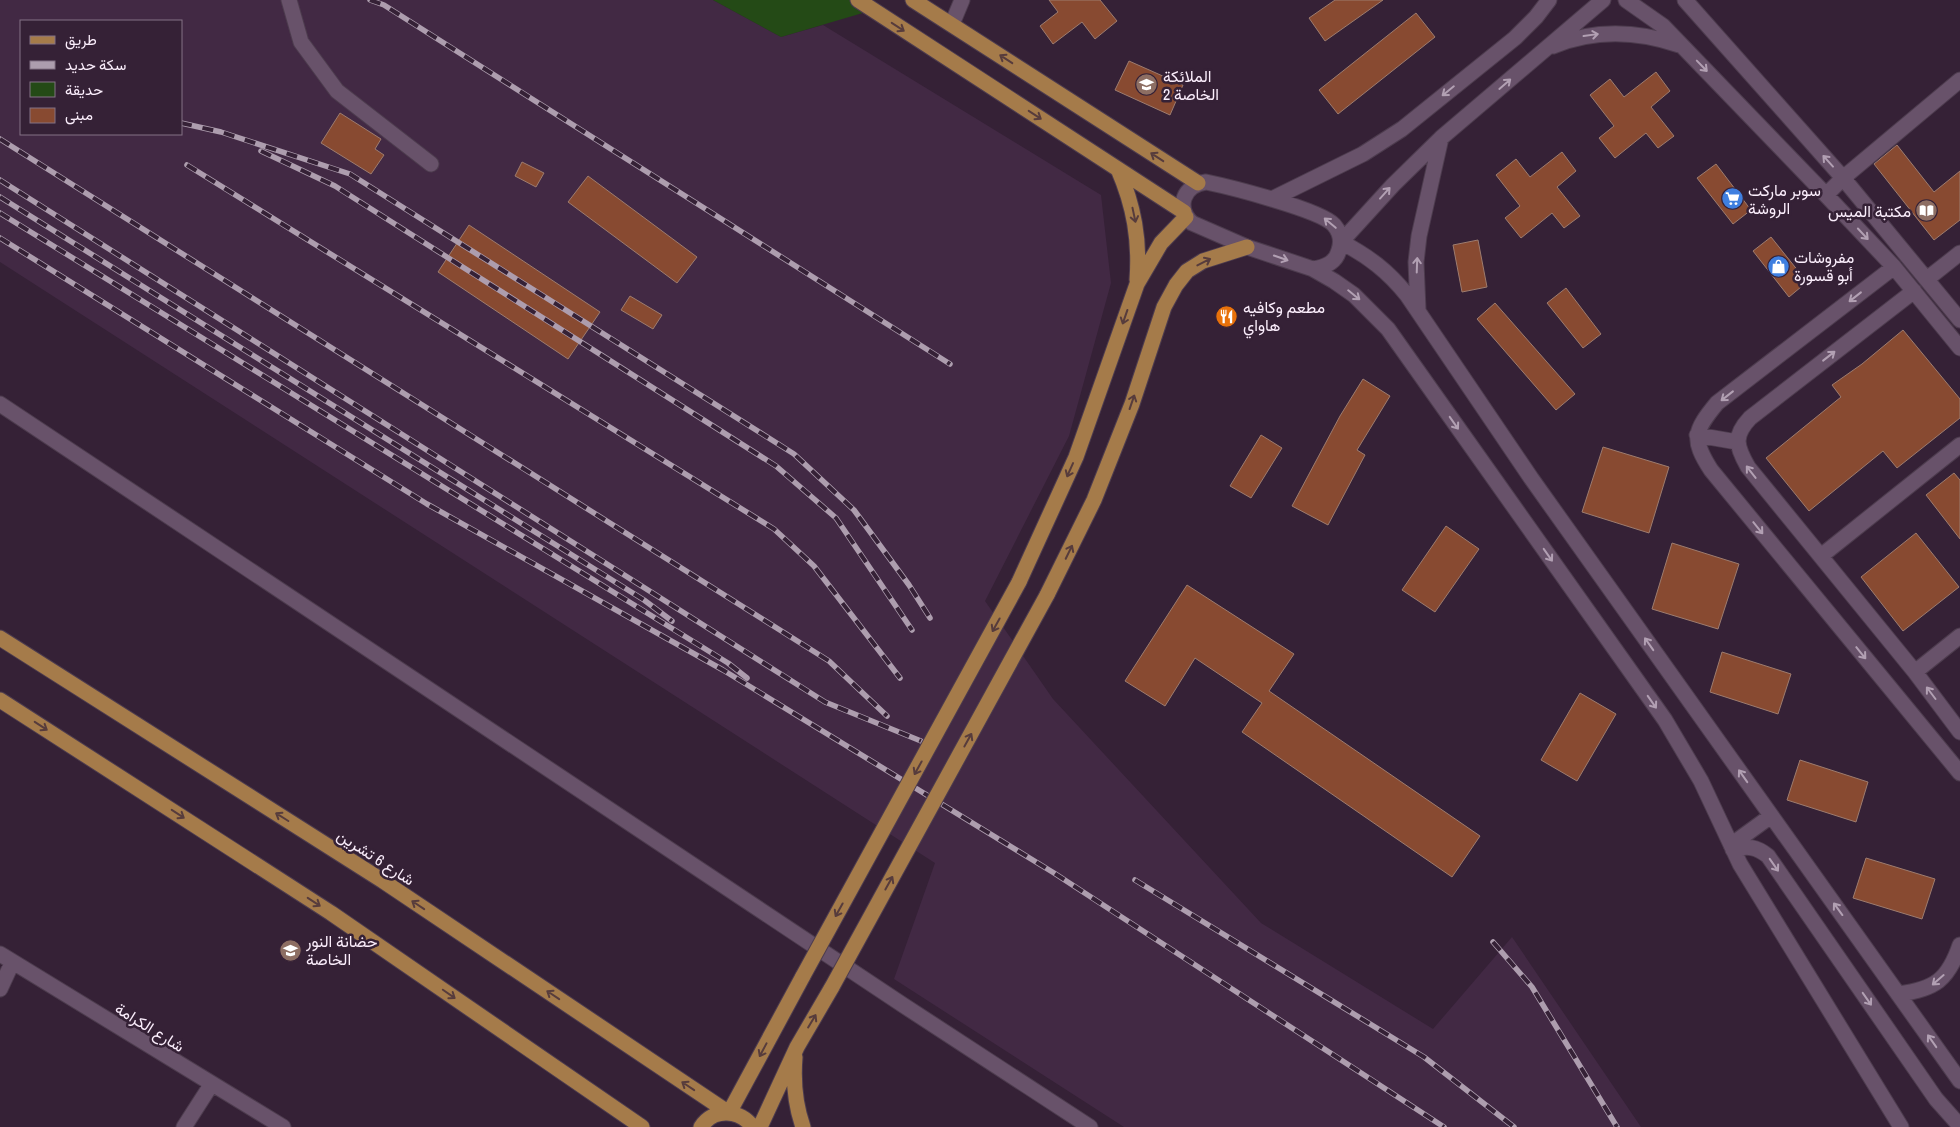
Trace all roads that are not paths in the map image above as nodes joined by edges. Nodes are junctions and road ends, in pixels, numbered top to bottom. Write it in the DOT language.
graph roads {
  1 [pos="289,0"];
  2 [pos="858,0"];
  3 [pos="962,0"];
  4 [pos="1549,0"];
  5 [pos="1603,0"];
  6 [pos="1626,0"];
  7 [pos="1685,0"];
  8 [pos="1692,0"];
  9 [pos="916,1"];
  10 [pos="1698,15"];
  11 [pos="952,24"];
  12 [pos="1683,47"];
  13 [pos="1545,49"];
  14 [pos="1960,80"];
  15 [pos="1441,138"];
  16 [pos="432,164"];
  17 [pos="1118,169"];
  18 [pos="1842,178"];
  19 [pos="1198,183"];
  20 [pos="1826,195"];
  21 [pos="1272,199"];
  22 [pos="1185,214"];
  23 [pos="1341,242"];
  24 [pos="1247,246"];
  25 [pos="1960,253"];
  26 [pos="1894,267"];
  27 [pos="1313,269"];
  28 [pos="1927,279"];
  29 [pos="1137,284"];
  30 [pos="1914,291"];
  31 [pos="1419,313"];
  32 [pos="1960,320"];
  33 [pos="1960,348"];
  34 [pos="0,404"];
  35 [pos="1697,435"];
  36 [pos="1737,442"];
  37 [pos="1960,445"];
  38 [pos="1821,556"];
  39 [pos="1960,636"];
  40 [pos="0,638"];
  41 [pos="1915,672"];
  42 [pos="0,700"];
  43 [pos="1960,732"];
  44 [pos="1960,773"];
  45 [pos="1771,816"];
  46 [pos="1732,847"];
  47 [pos="1960,945"];
  48 [pos="6,958"];
  49 [pos="0,989"];
  50 [pos="1899,994"];
  51 [pos="797,1047"];
  52 [pos="1960,1081"];
  53 [pos="211,1085"];
  54 [pos="729,1113"];
  55 [pos="1960,1126"];
  56 [pos="184,1127"];
  57 [pos="283,1127"];
  58 [pos="642,1127"];
  59 [pos="701,1127"];
  60 [pos="753,1127"];
  61 [pos="760,1127"];
  62 [pos="803,1127"];
  63 [pos="1090,1127"];
  64 [pos="1900,1127"];
  1 -- 16 [label="street"];
  2 -- 17 [label="main road, one-way"];
  3 -- 11 [label="street"];
  4 -- 21 [label="street, one-way"];
  5 -- 13 [label="street"];
  6 -- 12 [label="street"];
  7 -- 10 [label="street"];
  8 -- 10 [label="street"];
  9 -- 11 [label="main road"];
  18 -- 10 [label="street, one-way"];
  19 -- 11 [label="main road, one-way"];
  13 -- 12 [label="street, one-way"];
  12 -- 20 [label="street, one-way"];
  15 -- 13 [label="street, one-way"];
  14 -- 18 [label="street"];
  23 -- 15 [label="street, one-way"];
  31 -- 15 [label="street, one-way"];
  17 -- 22 [label="main road"];
  17 -- 29 [label="main road, one-way"];
  18 -- 20 [label="street"];
  18 -- 28 [label="street"];
  19 -- 21 [label="street"];
  19 -- 22 [label="street"];
  20 -- 26 [label="street, one-way"];
  23 -- 21 [label="street, one-way"];
  22 -- 24 [label="street"];
  22 -- 29 [label="main road"];
  23 -- 27 [label="street"];
  23 -- 31 [label="street"];
  24 -- 27 [label="street, one-way"];
  51 -- 24 [label="main road, one-way, bridge"];
  25 -- 28 [label="street"];
  26 -- 30 [label="street"];
  26 -- 35 [label="street, one-way"];
  27 -- 46 [label="street, one-way"];
  28 -- 32 [label="street"];
  29 -- 54 [label="main road, one-way, bridge"];
  30 -- 33 [label="street"];
  36 -- 30 [label="street, one-way"];
  45 -- 31 [label="street, one-way"];
  34 -- 63 [label="street"];
  35 -- 36 [label="street"];
  35 -- 44 [label="street, one-way"];
  38 -- 36 [label="street, one-way"];
  37 -- 38 [label="street"];
  38 -- 41 [label="street"];
  39 -- 41 [label="street"];
  54 -- 40 [label="main road, شارع 6 تشرين, one-way"];
  43 -- 41 [label="street, one-way"];
  42 -- 58 [label="main road, one-way"];
  45 -- 46 [label="street"];
  50 -- 45 [label="street, one-way"];
  46 -- 55 [label="street, one-way"];
  46 -- 64 [label="street"];
  47 -- 50 [label="street, one-way"];
  48 -- 49 [label="street"];
  48 -- 53 [label="street, شارع الكرامة"];
  52 -- 50 [label="street, one-way"];
  51 -- 61 [label="main road"];
  51 -- 62 [label="main road"];
  53 -- 56 [label="street"];
  53 -- 57 [label="street, شارع الكرامة"];
  54 -- 59 [label="main road"];
  54 -- 60 [label="main road, شارع 6 تشرين"];
}
